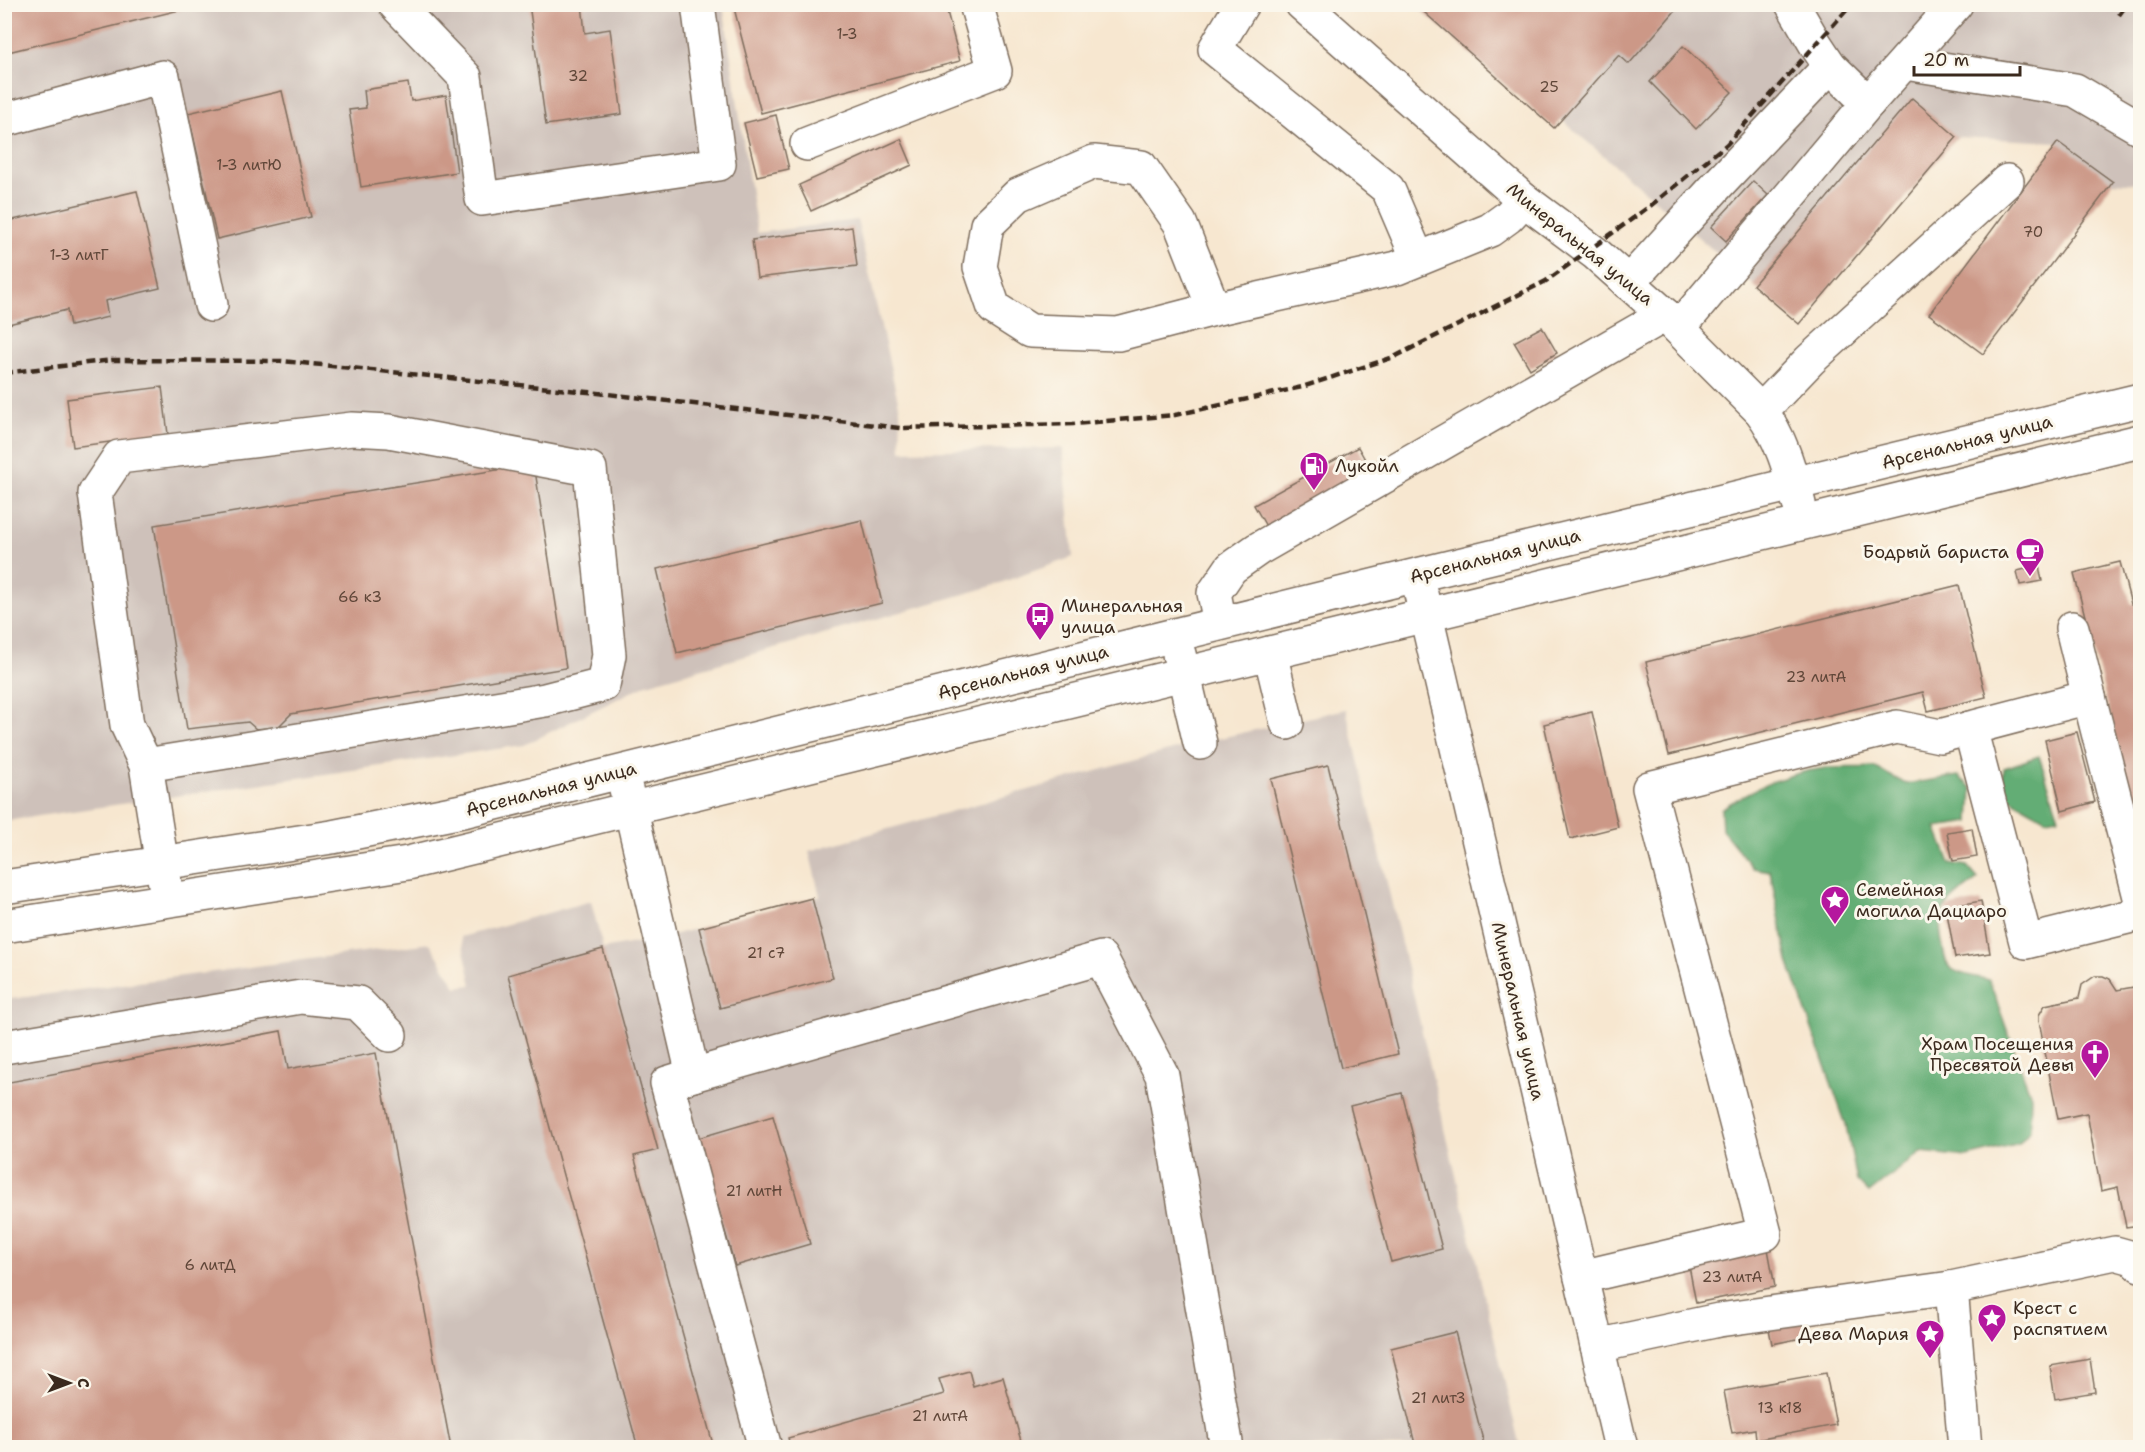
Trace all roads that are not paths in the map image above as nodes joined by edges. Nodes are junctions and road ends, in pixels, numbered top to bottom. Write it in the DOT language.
graph roads {
  1 [pos="395,4"];
  2 [pos="698,4"];
  3 [pos="976,4"];
  4 [pos="1242,4"];
  5 [pos="1792,4"];
  6 [pos="1956,4"];
  7 [pos="1307,6"];
  8 [pos="1905,63"];
  9 [pos="1830,66"];
  10 [pos="1868,103"];
  11 [pos="4,120"];
  12 [pos="2140,128"];
  13 [pos="807,144"];
  14 [pos="2007,182"];
  15 [pos="1524,200"];
  16 [pos="1418,259"];
  17 [pos="1628,282"];
  18 [pos="211,304"];
  19 [pos="1214,309"];
  20 [pos="1672,321"];
  21 [pos="2140,400"];
  22 [pos="1761,411"];
  23 [pos="2140,441"];
  24 [pos="1794,484"];
  25 [pos="1804,522"];
  26 [pos="1417,575"];
  27 [pos="1426,615"];
  28 [pos="1220,623"];
  29 [pos="2072,628"];
  30 [pos="1174,634"];
  31 [pos="1270,654"];
  32 [pos="1184,674"];
  33 [pos="2089,697"];
  34 [pos="1287,723"];
  35 [pos="1970,728"];
  36 [pos="1200,743"];
  37 [pos="146,765"];
  38 [pos="622,771"];
  39 [pos="631,809"];
  40 [pos="162,864"];
  41 [pos="4,887"];
  42 [pos="2140,897"];
  43 [pos="168,900"];
  44 [pos="2140,914"];
  45 [pos="4,926"];
  46 [pos="390,1035"];
  47 [pos="4,1047"];
  48 [pos="693,1075"];
  49 [pos="2140,1265"];
  50 [pos="1581,1276"];
  51 [pos="1951,1288"];
  52 [pos="1598,1346"];
  53 [pos="765,1448"];
  54 [pos="1227,1448"];
  55 [pos="1621,1448"];
  56 [pos="1965,1448"];
  1 -- 2 [label="street"];
  3 -- 13 [label="street"];
  4 -- 16 [label="street"];
  5 -- 9 [label="street"];
  6 -- 8 [label="street"];
  7 -- 15 [label="street, Минеральная улица"];
  8 -- 10 [label="street"];
  8 -- 12 [label="street"];
  9 -- 10 [label="street"];
  9 -- 17 [label="street"];
  10 -- 20 [label="street"];
  11 -- 18 [label="street"];
  14 -- 22 [label="street"];
  15 -- 16 [label="street"];
  15 -- 17 [label="street, Минеральная улица"];
  16 -- 19 [label="street"];
  17 -- 20 [label="street, Минеральная улица"];
  19 -- 19 [label="street"];
  20 -- 22 [label="street, Минеральная улица"];
  20 -- 28 [label="street"];
  21 -- 24 [label="street, Арсенальная улица"];
  22 -- 24 [label="street, Минеральная улица"];
  23 -- 25 [label="street"];
  24 -- 25 [label="street, Минеральная улица"];
  24 -- 26 [label="street, Арсенальная улица"];
  25 -- 27 [label="street"];
  26 -- 27 [label="street, Минеральная улица"];
  26 -- 28 [label="street, Арсенальная улица"];
  27 -- 31 [label="street"];
  27 -- 50 [label="street, Минеральная улица"];
  28 -- 30 [label="street, Арсенальная улица"];
  29 -- 33 [label="street"];
  30 -- 32 [label="street"];
  30 -- 38 [label="street, Арсенальная улица"];
  31 -- 32 [label="street"];
  31 -- 34 [label="street"];
  32 -- 36 [label="street"];
  32 -- 39 [label="street"];
  33 -- 35 [label="street"];
  33 -- 42 [label="street"];
  35 -- 44 [label="street"];
  35 -- 50 [label="street"];
  37 -- 37 [label="street"];
  37 -- 40 [label="street"];
  38 -- 39 [label="street"];
  38 -- 40 [label="street, Арсенальная улица"];
  39 -- 43 [label="street"];
  39 -- 48 [label="street"];
  40 -- 41 [label="street, Арсенальная улица"];
  40 -- 43 [label="street"];
  43 -- 45 [label="street"];
  46 -- 47 [label="street"];
  48 -- 53 [label="street"];
  48 -- 54 [label="street"];
  49 -- 51 [label="street"];
  50 -- 52 [label="street, Минеральная улица"];
  51 -- 52 [label="street"];
  51 -- 56 [label="street"];
  52 -- 55 [label="street, Минеральная улица"];
}
